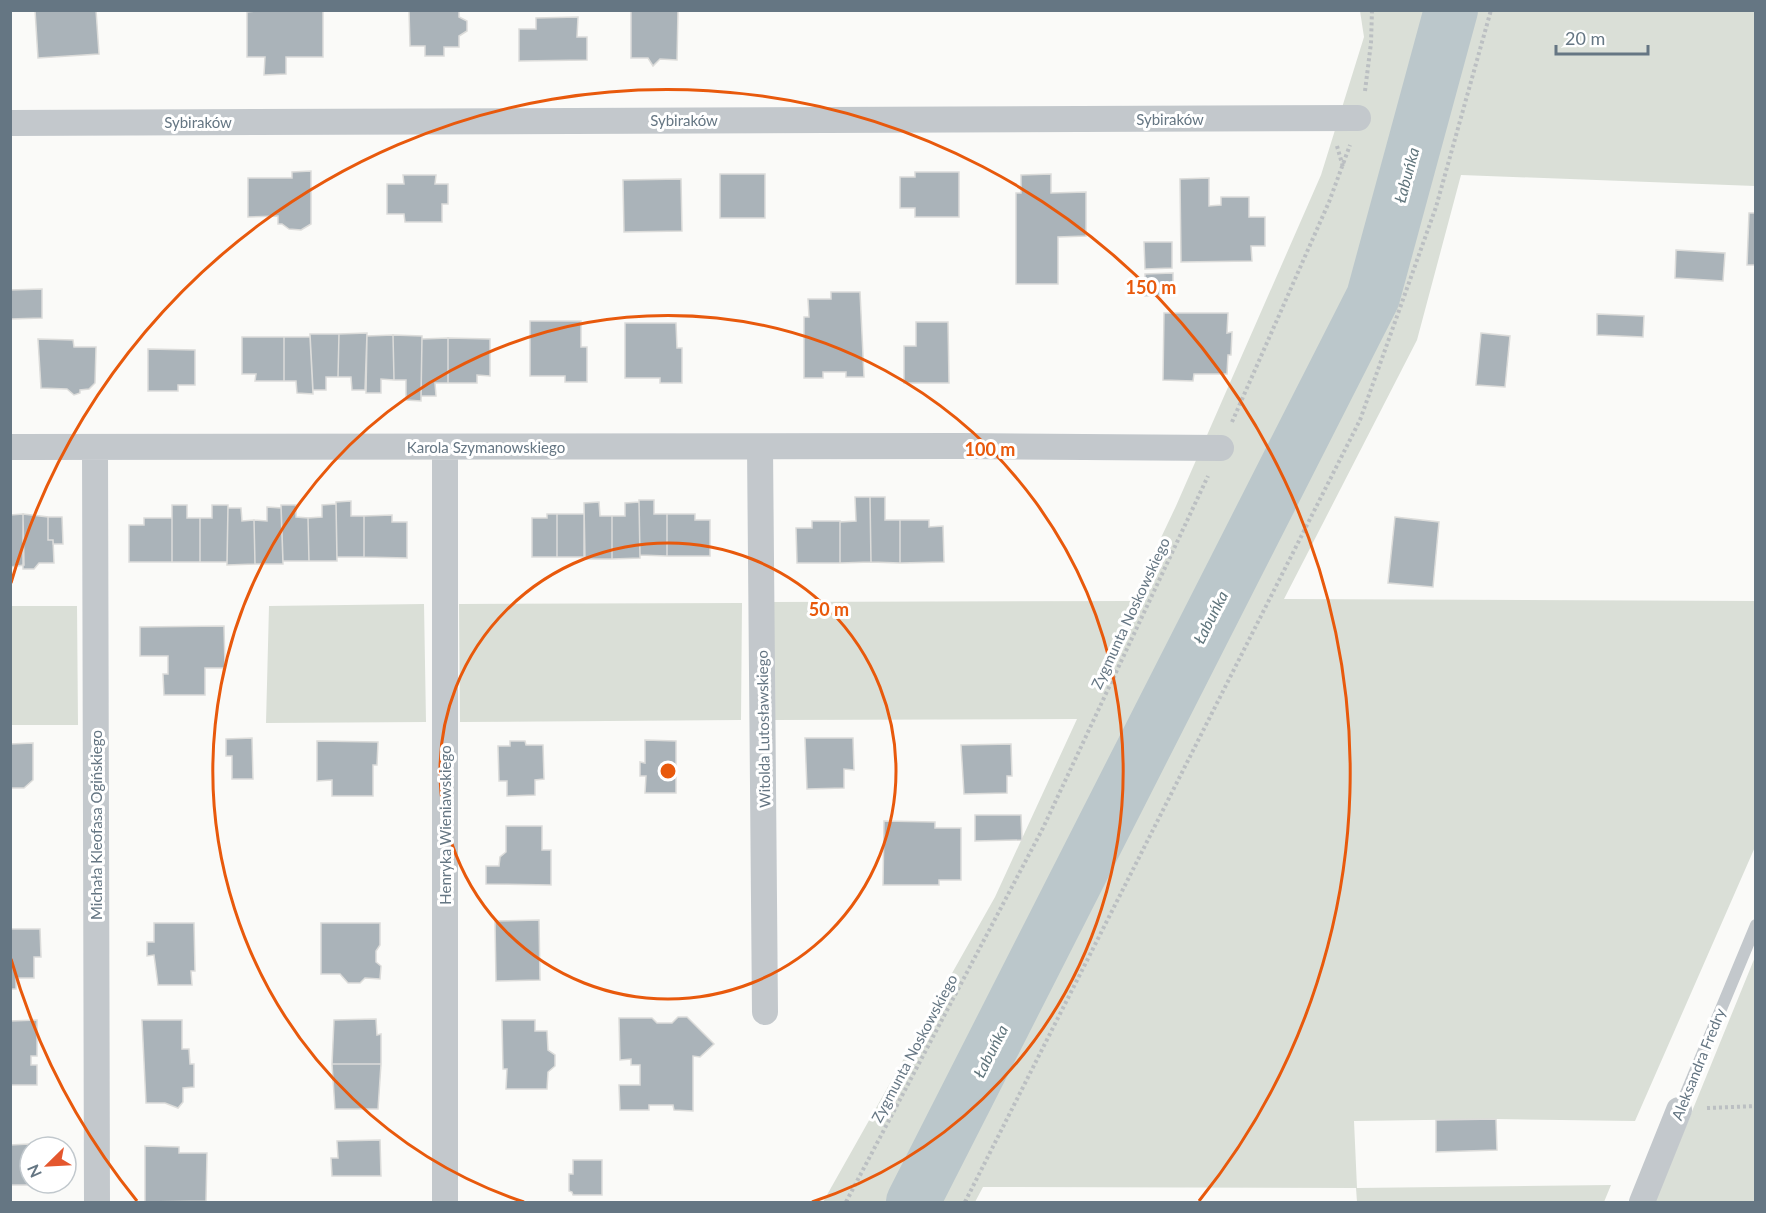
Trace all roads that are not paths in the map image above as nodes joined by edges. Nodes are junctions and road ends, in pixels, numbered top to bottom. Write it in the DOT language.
graph roads {
  1 [pos="1358,118"];
  2 [pos="10,123"];
  3 [pos="10,447"];
  4 [pos="760,447"];
  5 [pos="95,448"];
  6 [pos="445,448"];
  7 [pos="1221,448"];
  8 [pos="1755,925"];
  9 [pos="765,1012"];
  10 [pos="1679,1110"];
  11 [pos="97,1203"];
  12 [pos="445,1203"];
  13 [pos="1642,1203"];
  1 -- 2 [label="street, Sybiraków"];
  3 -- 5 [label="street, Karola Szymanowskiego"];
  4 -- 6 [label="street, Karola Szymanowskiego"];
  4 -- 7 [label="street, Karola Szymanowskiego"];
  4 -- 9 [label="street, Witolda Lutosławskiego"];
  5 -- 6 [label="street, Karola Szymanowskiego"];
  5 -- 11 [label="street, Michała Kleofasa Ogińskiego"];
  6 -- 12 [label="street, Henryka Wieniawskiego"];
  8 -- 10 [label="lane, Aleksandra Fredry"];
  10 -- 13 [label="street, Aleksandra Fredry"];
}
